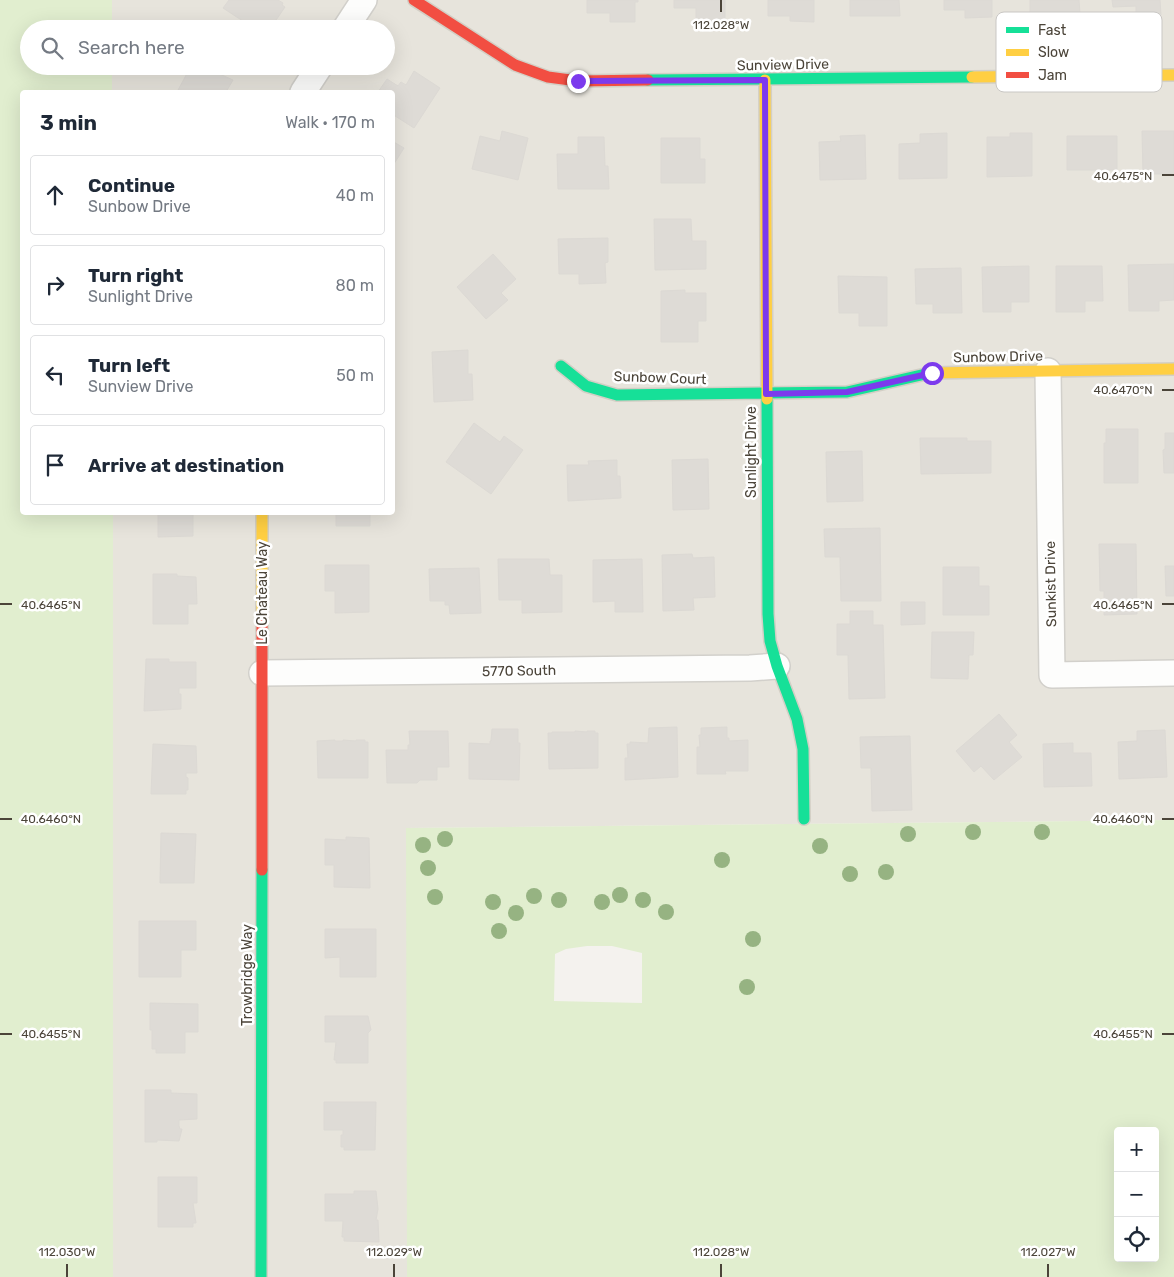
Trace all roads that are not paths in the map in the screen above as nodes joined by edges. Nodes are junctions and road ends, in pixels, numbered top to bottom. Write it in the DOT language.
graph roads {
  1 [pos="364,0"];
  2 [pos="414,0"];
  3 [pos="351,20"];
  4 [pos="314,75"];
  5 [pos="996,77"];
  6 [pos="765,80"];
  7 [pos="304,90"];
  8 [pos="561,366"];
  9 [pos="1174,369"];
  10 [pos="1048,370"];
  11 [pos="766,394"];
  12 [pos="262,515"];
  13 [pos="777,666"];
  14 [pos="262,673"];
  15 [pos="1174,673"];
  16 [pos="804,819"];
  17 [pos="261,1277"];
  1 -- 3 [label="street"];
  2 -- 6 [label="street, Sunview Drive"];
  4 -- 7 [label="street"];
  5 -- 6 [label="street, Sunview Drive"];
  6 -- 11 [label="street, Sunlight Drive"];
  8 -- 11 [label="street, Sunbow Court"];
  9 -- 10 [label="street, Sunbow Drive"];
  10 -- 11 [label="street, Sunbow Drive"];
  10 -- 15 [label="street, Sunkist Drive"];
  11 -- 13 [label="street, Sunlight Drive"];
  12 -- 14 [label="street, Le Chateau Way"];
  13 -- 14 [label="street, 5770 South"];
  13 -- 16 [label="street, Sunlight Drive"];
  14 -- 17 [label="street, Trowbridge Way"];
}
